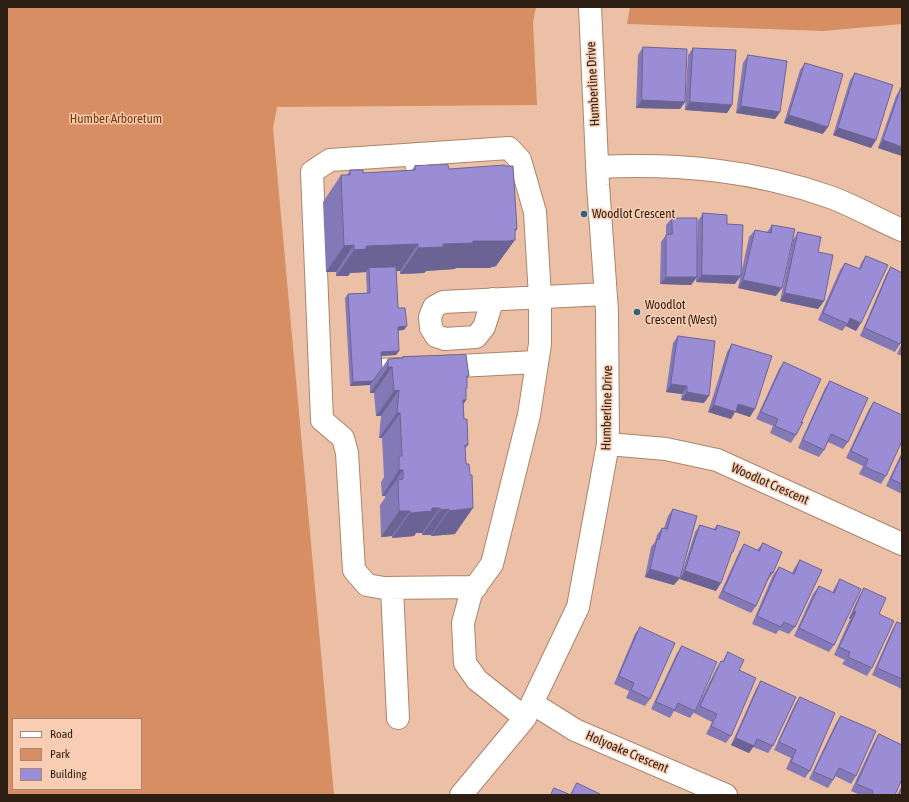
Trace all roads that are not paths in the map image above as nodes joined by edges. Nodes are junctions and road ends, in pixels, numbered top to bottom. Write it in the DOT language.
graph roads {
  1 [pos="590,7"];
  2 [pos="416,154"];
  3 [pos="597,167"];
  4 [pos="418,192"];
  5 [pos="902,230"];
  6 [pos="605,294"];
  7 [pos="540,297"];
  8 [pos="493,299"];
  9 [pos="537,362"];
  10 [pos="379,370"];
  11 [pos="608,444"];
  12 [pos="902,544"];
  13 [pos="476,587"];
  14 [pos="392,588"];
  15 [pos="528,710"];
  16 [pos="398,718"];
  17 [pos="461,795"];
  18 [pos="726,795"];
  1 -- 3 [label="street, Humberline Drive"];
  2 -- 4 [label="street"];
  2 -- 7 [label="street, Holyoake Crescent"];
  2 -- 14 [label="street"];
  3 -- 5 [label="street"];
  3 -- 6 [label="street, Humberline Drive"];
  6 -- 7 [label="street"];
  6 -- 11 [label="street, Humberline Drive"];
  7 -- 8 [label="street"];
  7 -- 9 [label="street, Holyoake Crescent"];
  9 -- 10 [label="street"];
  9 -- 13 [label="street, Holyoake Crescent"];
  11 -- 12 [label="street, Woodlot Crescent"];
  11 -- 15 [label="street, Humberline Drive"];
  13 -- 14 [label="street"];
  13 -- 15 [label="street, Holyoake Crescent"];
  14 -- 16 [label="street"];
  15 -- 17 [label="street, Humberline Drive"];
  15 -- 18 [label="street, Holyoake Crescent"];
}
